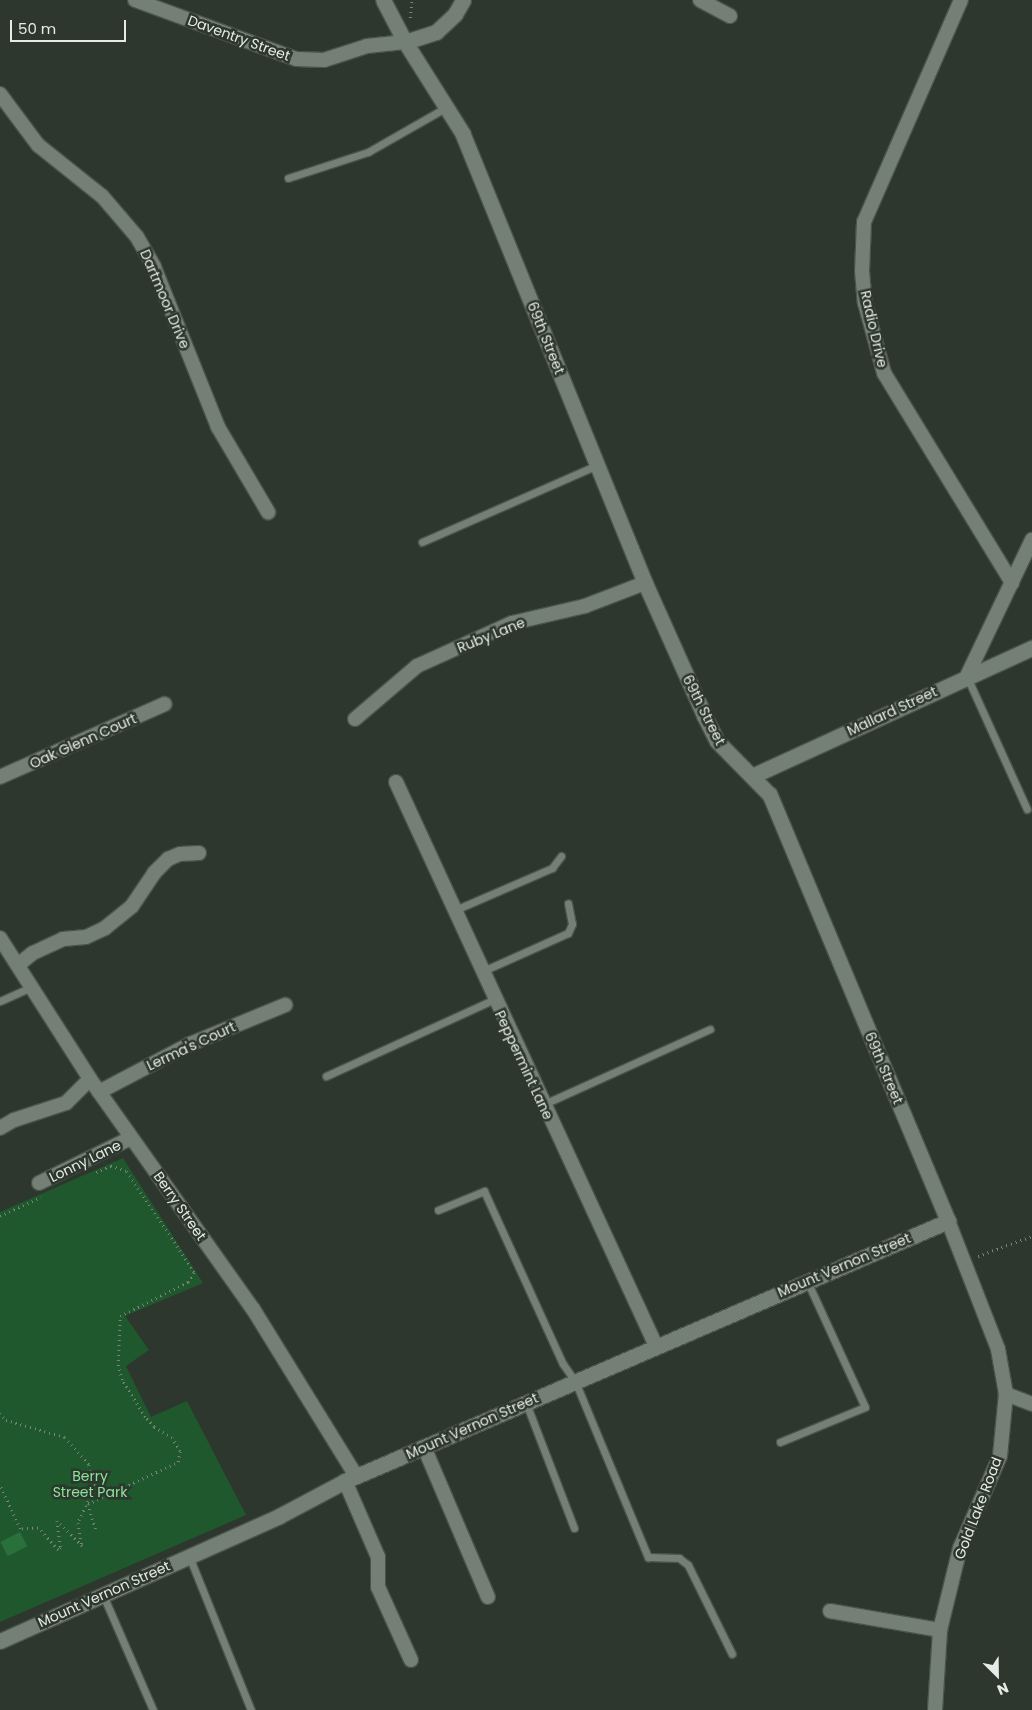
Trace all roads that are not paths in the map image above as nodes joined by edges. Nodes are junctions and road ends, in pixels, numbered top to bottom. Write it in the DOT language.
graph roads {
  1 [pos="134,0"];
  2 [pos="384,0"];
  3 [pos="700,0"];
  4 [pos="962,0"];
  5 [pos="459,3"];
  6 [pos="730,16"];
  7 [pos="405,42"];
  8 [pos="0,94"];
  9 [pos="448,106"];
  10 [pos="288,178"];
  11 [pos="597,465"];
  12 [pos="268,512"];
  13 [pos="1032,540"];
  14 [pos="422,542"];
  15 [pos="645,583"];
  16 [pos="1012,583"];
  17 [pos="1032,648"];
  18 [pos="967,676"];
  19 [pos="165,704"];
  20 [pos="355,719"];
  21 [pos="752,776"];
  22 [pos="0,777"];
  23 [pos="396,782"];
  24 [pos="1027,809"];
  25 [pos="199,853"];
  26 [pos="561,856"];
  27 [pos="568,903"];
  28 [pos="454,910"];
  29 [pos="0,938"];
  30 [pos="18,965"];
  31 [pos="482,971"];
  32 [pos="32,987"];
  33 [pos="495,1000"];
  34 [pos="0,1001"];
  35 [pos="286,1006"];
  36 [pos="710,1030"];
  37 [pos="326,1076"];
  38 [pos="90,1079"];
  39 [pos="99,1092"];
  40 [pos="542,1105"];
  41 [pos="0,1128"];
  42 [pos="131,1138"];
  43 [pos="39,1183"];
  44 [pos="438,1210"];
  45 [pos="948,1221"];
  46 [pos="807,1281"];
  47 [pos="656,1346"];
  48 [pos="575,1381"];
  49 [pos="1006,1394"];
  50 [pos="526,1402"];
  51 [pos="1032,1404"];
  52 [pos="780,1442"];
  53 [pos="424,1447"];
  54 [pos="351,1479"];
  55 [pos="574,1528"];
  56 [pos="189,1556"];
  57 [pos="103,1594"];
  58 [pos="488,1597"];
  59 [pos="830,1611"];
  60 [pos="940,1630"];
  61 [pos="0,1641"];
  62 [pos="732,1654"];
  63 [pos="410,1660"];
  64 [pos="153,1710"];
  65 [pos="251,1710"];
  66 [pos="935,1710"];
  1 -- 7 [label="street, Daventry Street"];
  2 -- 7 [label="street, 69th Street"];
  3 -- 6 [label="street"];
  4 -- 16 [label="street, Radio Drive"];
  5 -- 7 [label="street"];
  7 -- 9 [label="street, 69th Street"];
  8 -- 12 [label="street, Dartmoor Drive"];
  9 -- 10 [label="lane"];
  9 -- 11 [label="street, 69th Street"];
  11 -- 14 [label="lane"];
  11 -- 15 [label="street, 69th Street"];
  13 -- 16 [label="street"];
  15 -- 20 [label="street, Ruby Lane"];
  15 -- 21 [label="street, 69th Street"];
  16 -- 18 [label="street"];
  17 -- 18 [label="street, Mallard Street"];
  18 -- 21 [label="street, Mallard Street"];
  18 -- 24 [label="lane"];
  19 -- 22 [label="street, Oak Glenn Court"];
  21 -- 45 [label="street, 69th Street"];
  23 -- 28 [label="street, Peppermint Lane"];
  25 -- 30 [label="street"];
  26 -- 28 [label="lane"];
  27 -- 31 [label="lane"];
  28 -- 31 [label="street, Peppermint Lane"];
  29 -- 30 [label="street, Berry Street"];
  30 -- 32 [label="street, Berry Street"];
  31 -- 33 [label="street, Peppermint Lane"];
  32 -- 34 [label="lane"];
  32 -- 38 [label="street, Berry Street"];
  33 -- 37 [label="lane"];
  33 -- 40 [label="street, Peppermint Lane"];
  35 -- 39 [label="street, Lerma's Court"];
  36 -- 40 [label="lane"];
  38 -- 39 [label="street, Berry Street"];
  38 -- 41 [label="street"];
  39 -- 42 [label="street, Berry Street"];
  40 -- 47 [label="street, Peppermint Lane"];
  42 -- 43 [label="street, Lonny Lane"];
  42 -- 54 [label="street, Berry Street"];
  44 -- 48 [label="lane"];
  45 -- 46 [label="street, Mount Vernon Street"];
  45 -- 49 [label="street, 69th Street"];
  46 -- 47 [label="street, Mount Vernon Street"];
  46 -- 52 [label="lane"];
  47 -- 48 [label="street, Mount Vernon Street"];
  48 -- 50 [label="street, Mount Vernon Street"];
  48 -- 62 [label="lane"];
  49 -- 51 [label="street"];
  49 -- 60 [label="street, Gold Lake Road"];
  50 -- 53 [label="street, Mount Vernon Street"];
  50 -- 55 [label="lane"];
  53 -- 54 [label="street, Mount Vernon Street"];
  53 -- 58 [label="street"];
  54 -- 56 [label="street, Mount Vernon Street"];
  54 -- 63 [label="street, Berry Street"];
  56 -- 57 [label="street, Mount Vernon Street"];
  56 -- 65 [label="lane"];
  57 -- 61 [label="street, Mount Vernon Street"];
  57 -- 64 [label="lane"];
  59 -- 60 [label="street"];
  60 -- 66 [label="street, Gold Lake Road"];
}
